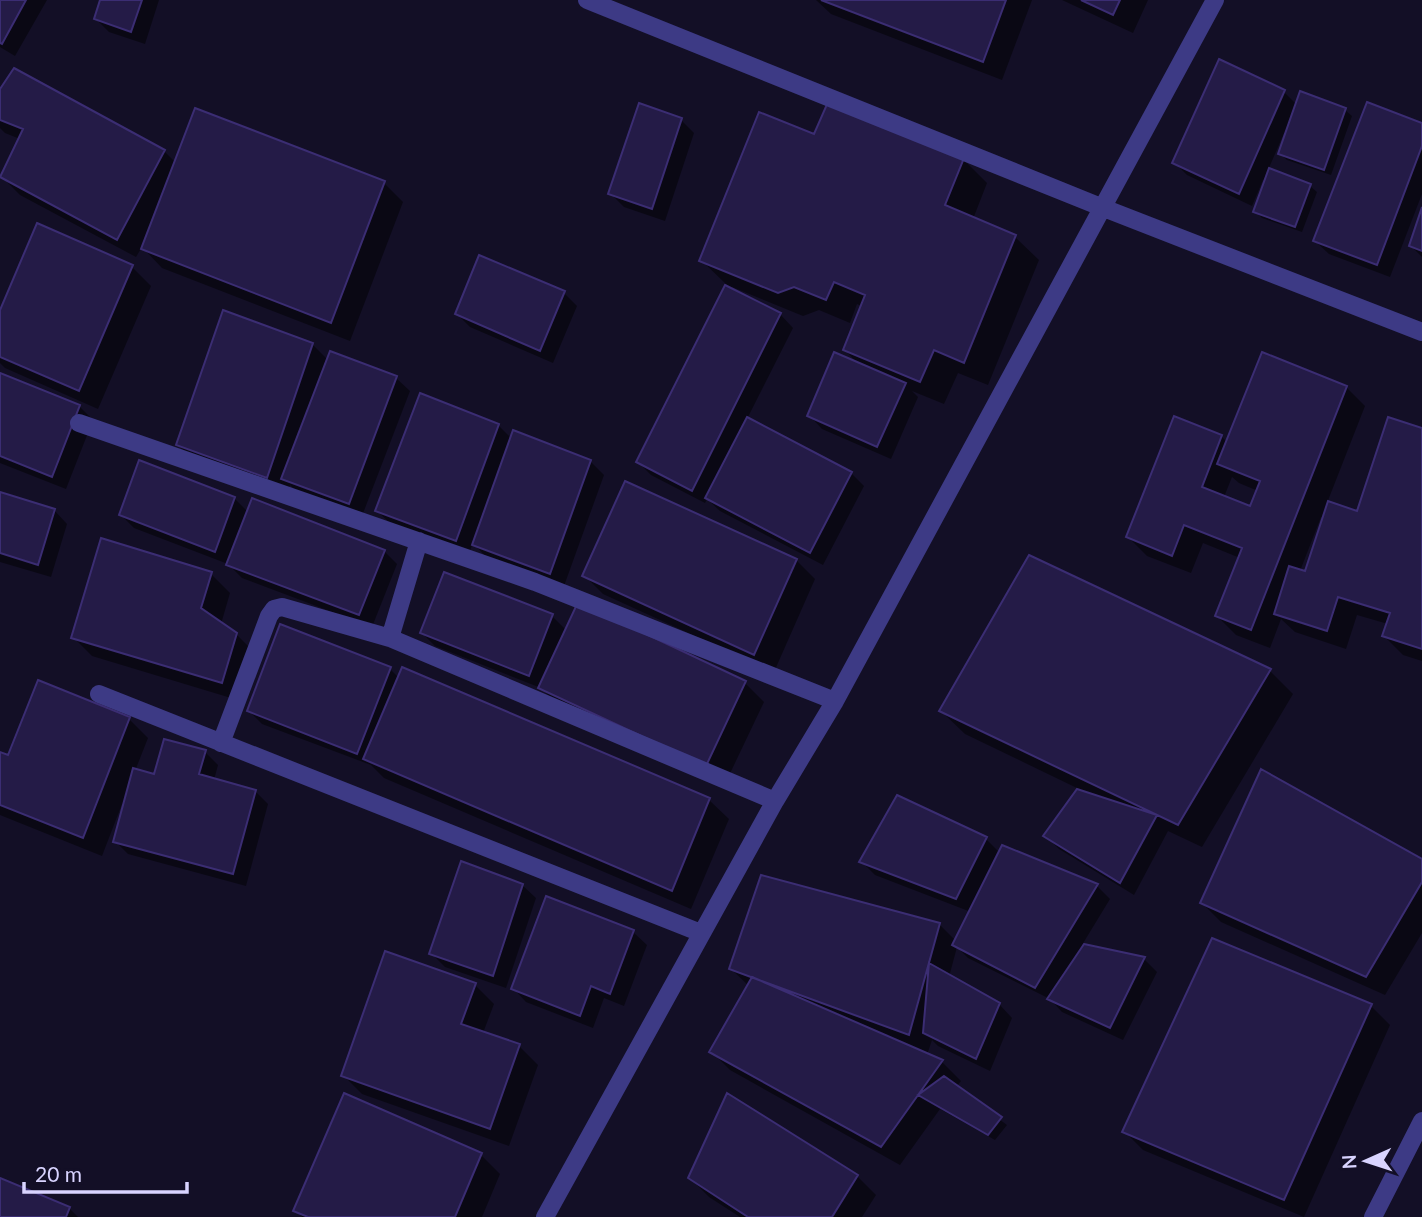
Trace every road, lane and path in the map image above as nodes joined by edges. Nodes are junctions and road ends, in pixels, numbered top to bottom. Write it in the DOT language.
graph roads {
  1 [pos="587,0"];
  2 [pos="1215,0"];
  3 [pos="1101,207"];
  4 [pos="1422,332"];
  5 [pos="79,423"];
  6 [pos="419,541"];
  7 [pos="390,638"];
  8 [pos="99,694"];
  9 [pos="835,701"];
  10 [pos="221,743"];
  11 [pos="775,800"];
  12 [pos="701,933"];
  13 [pos="1422,1121"];
  14 [pos="545,1217"];
  15 [pos="1373,1217"];
  1 -- 3 [label="street"];
  2 -- 3 [label="street"];
  3 -- 4 [label="street"];
  3 -- 9 [label="street"];
  5 -- 6 [label="street"];
  6 -- 7 [label="street"];
  6 -- 9 [label="street"];
  7 -- 10 [label="street"];
  7 -- 11 [label="street"];
  8 -- 10 [label="street"];
  9 -- 11 [label="street"];
  10 -- 12 [label="street"];
  11 -- 12 [label="street"];
  12 -- 14 [label="street"];
  13 -- 15 [label="street"];
}
